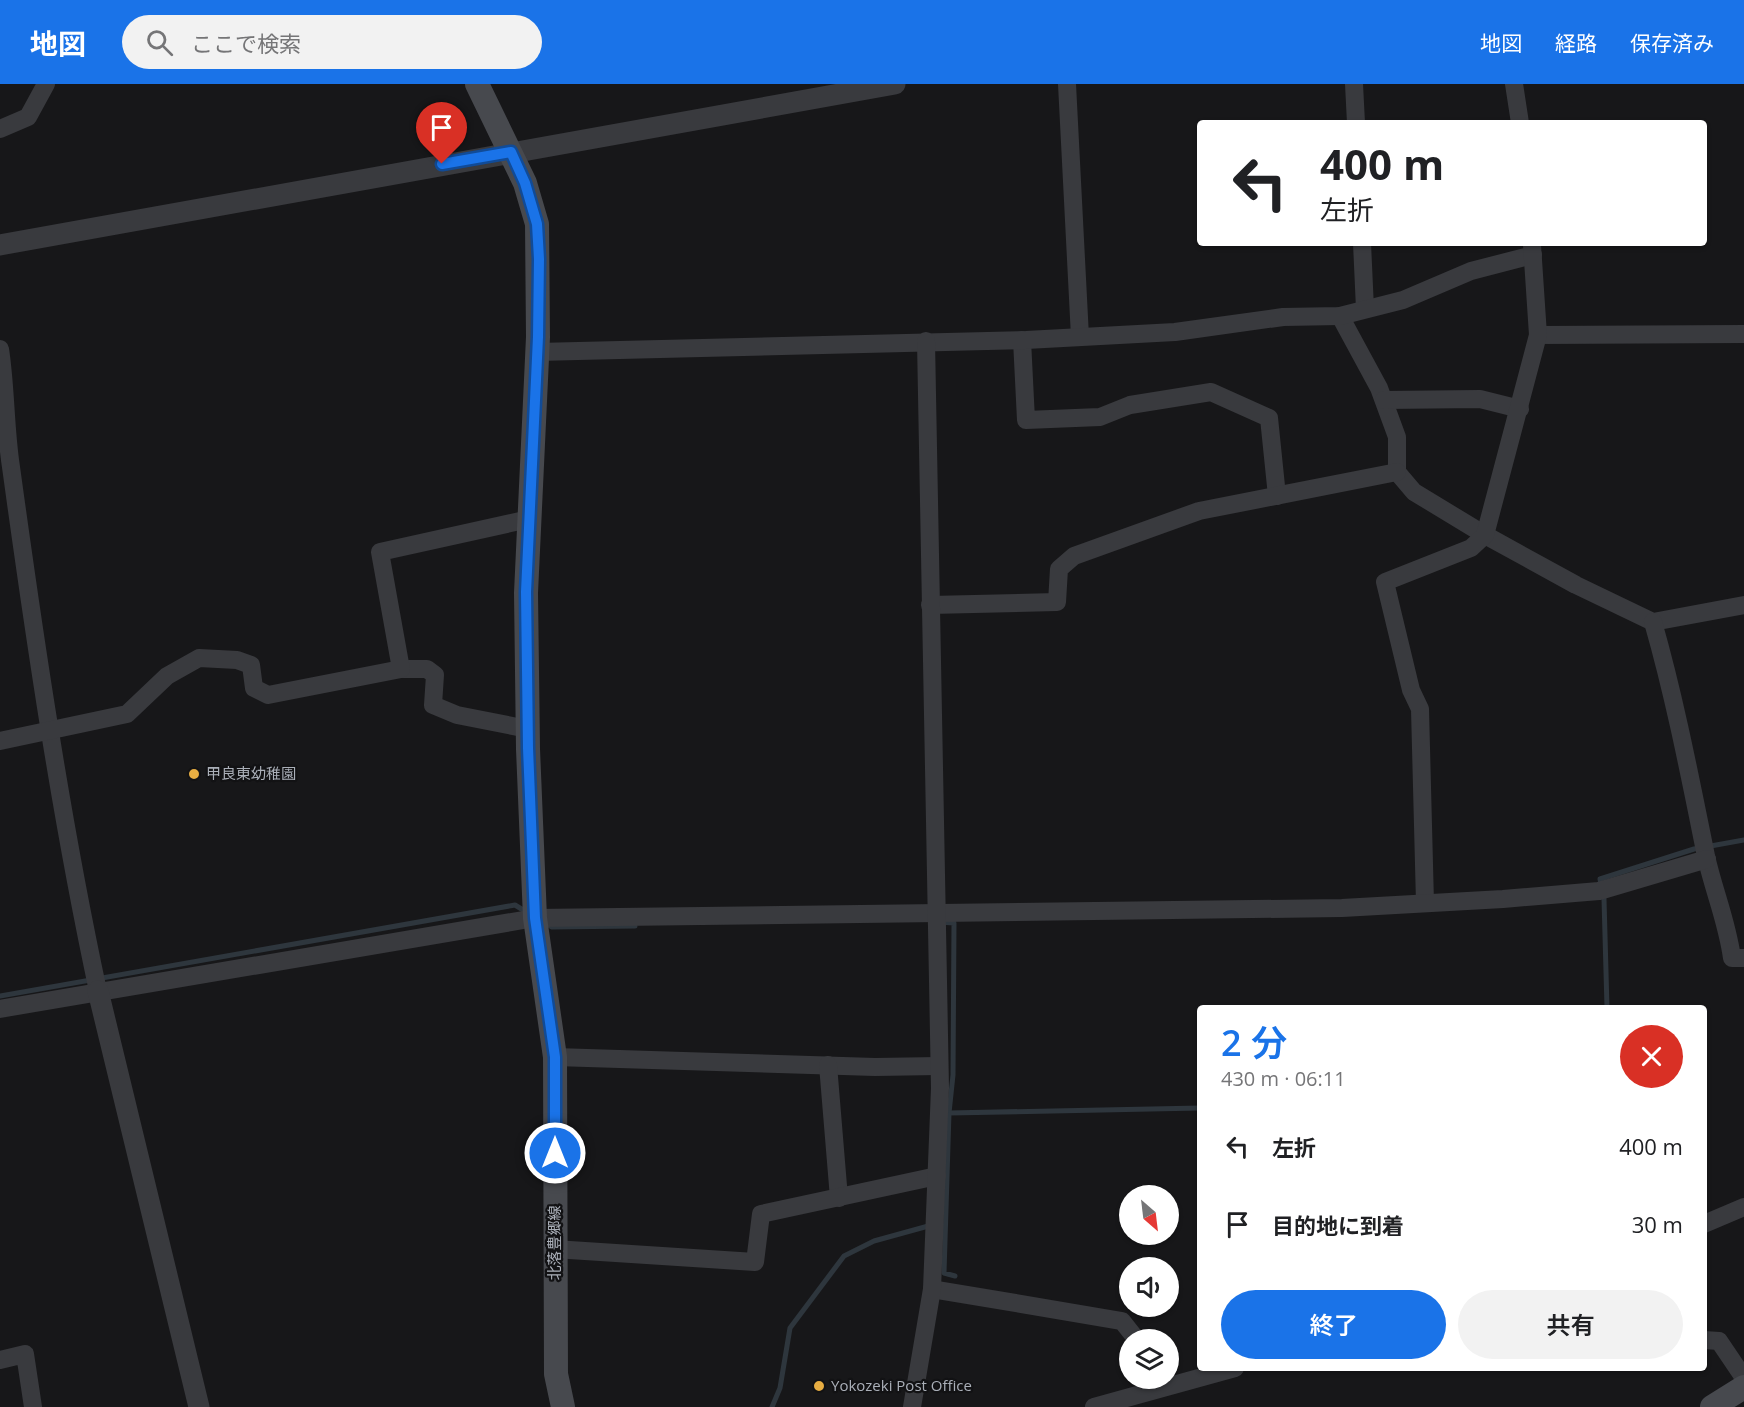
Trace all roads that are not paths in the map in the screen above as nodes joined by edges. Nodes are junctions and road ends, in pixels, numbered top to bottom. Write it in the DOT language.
graph roads {
  1 [pos="45,84"];
  2 [pos="477,84"];
  3 [pos="894,84"];
  4 [pos="1066,84"];
  5 [pos="1354,84"];
  6 [pos="1514,84"];
  7 [pos="1356,120"];
  8 [pos="1520,120"];
  9 [pos="0,129"];
  10 [pos="511,152"];
  11 [pos="0,244"];
  12 [pos="1362,246"];
  13 [pos="1533,249"];
  14 [pos="1365,309"];
  15 [pos="1340,316"];
  16 [pos="1744,333"];
  17 [pos="1538,335"];
  18 [pos="1080,337"];
  19 [pos="1022,340"];
  20 [pos="926,341"];
  21 [pos="0,349"];
  22 [pos="537,352"];
  23 [pos="1384,400"];
  24 [pos="1520,409"];
  25 [pos="1397,472"];
  26 [pos="1277,496"];
  27 [pos="529,519"];
  28 [pos="1485,535"];
  29 [pos="930,605"];
  30 [pos="1744,605"];
  31 [pos="1653,622"];
  32 [pos="402,669"];
  33 [pos="528,729"];
  34 [pos="50,732"];
  35 [pos="0,741"];
  36 [pos="1707,859"];
  37 [pos="1425,903"];
  38 [pos="936,912"];
  39 [pos="535,918"];
  40 [pos="1744,958"];
  41 [pos="98,991"];
  42 [pos="0,1009"];
  43 [pos="555,1057"];
  44 [pos="828,1065"];
  45 [pos="939,1065"];
  46 [pos="938,1176"];
  47 [pos="839,1197"];
  48 [pos="1744,1207"];
  49 [pos="1707,1223"];
  50 [pos="554,1249"];
  51 [pos="932,1289"];
  52 [pos="1128,1329"];
  53 [pos="1707,1340"];
  54 [pos="0,1360"];
  55 [pos="1219,1371"];
  56 [pos="1744,1378"];
  57 [pos="1179,1379"];
  58 [pos="1744,1387"];
  59 [pos="1137,1389"];
  60 [pos="33,1407"];
  61 [pos="199,1407"];
  62 [pos="563,1407"];
  63 [pos="912,1407"];
  64 [pos="1094,1407"];
  65 [pos="1712,1407"];
  1 -- 9 [label="street"];
  2 -- 10 [label="main road, 北落豊郷線"];
  3 -- 10 [label="street"];
  4 -- 18 [label="street"];
  5 -- 7 [label="street"];
  6 -- 8 [label="street"];
  10 -- 11 [label="street"];
  10 -- 22 [label="main road, 北落豊郷線"];
  12 -- 14 [label="street"];
  13 -- 14 [label="street"];
  13 -- 17 [label="street"];
  14 -- 15 [label="street"];
  15 -- 18 [label="street"];
  15 -- 23 [label="street"];
  16 -- 17 [label="street"];
  17 -- 24 [label="street"];
  18 -- 19 [label="street"];
  19 -- 20 [label="street"];
  19 -- 26 [label="street"];
  20 -- 22 [label="street"];
  20 -- 29 [label="street"];
  21 -- 34 [label="street"];
  22 -- 27 [label="main road, 北落豊郷線"];
  23 -- 24 [label="street"];
  23 -- 25 [label="street"];
  24 -- 28 [label="street"];
  25 -- 26 [label="street"];
  25 -- 28 [label="street"];
  26 -- 29 [label="street"];
  27 -- 32 [label="street"];
  27 -- 33 [label="main road, 北落豊郷線"];
  28 -- 31 [label="street"];
  28 -- 37 [label="street"];
  29 -- 38 [label="street"];
  30 -- 31 [label="street"];
  31 -- 36 [label="street"];
  32 -- 33 [label="street"];
  32 -- 34 [label="street"];
  33 -- 39 [label="main road, 北落豊郷線"];
  34 -- 35 [label="street"];
  34 -- 41 [label="street"];
  36 -- 37 [label="street"];
  36 -- 40 [label="street"];
  37 -- 38 [label="street"];
  38 -- 39 [label="street"];
  38 -- 45 [label="street"];
  39 -- 41 [label="street"];
  39 -- 43 [label="main road, 北落豊郷線"];
  41 -- 42 [label="street"];
  41 -- 61 [label="street"];
  43 -- 44 [label="street"];
  43 -- 50 [label="main road, 北落豊郷線"];
  44 -- 45 [label="street"];
  44 -- 47 [label="street"];
  45 -- 46 [label="street"];
  46 -- 47 [label="street"];
  46 -- 51 [label="street"];
  47 -- 50 [label="street"];
  48 -- 49 [label="street"];
  50 -- 62 [label="main road, 北落豊郷線"];
  51 -- 52 [label="street"];
  51 -- 63 [label="street"];
  53 -- 56 [label="street"];
  54 -- 60 [label="street"];
  55 -- 57 [label="street"];
  58 -- 65 [label="main road"];
  59 -- 64 [label="street"];
}
